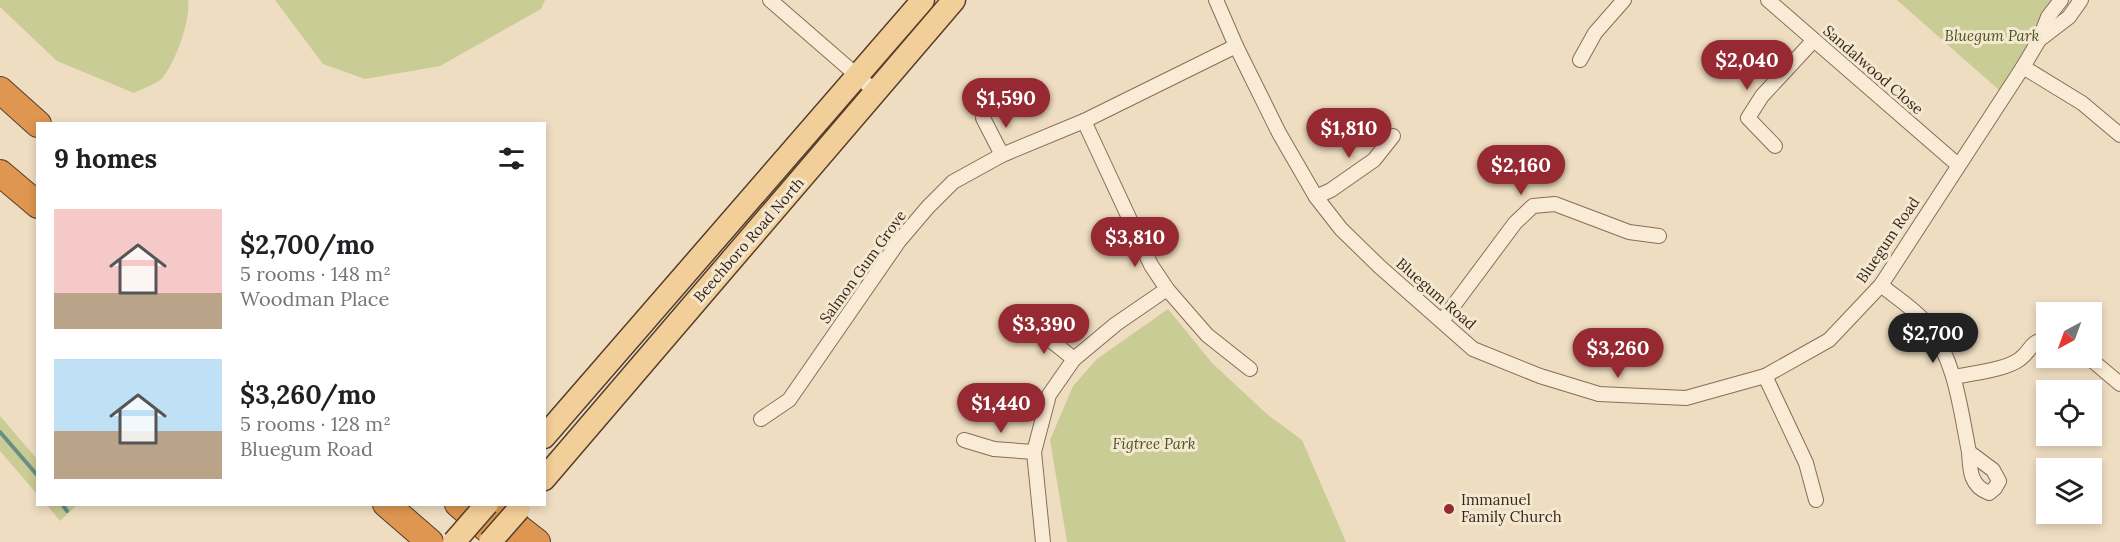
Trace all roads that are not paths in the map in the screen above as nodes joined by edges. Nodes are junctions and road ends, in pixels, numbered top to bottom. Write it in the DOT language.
graph roads {
  1 [pos="770,0"];
  2 [pos="923,0"];
  3 [pos="954,0"];
  4 [pos="1216,0"];
  5 [pos="1624,0"];
  6 [pos="1768,0"];
  7 [pos="2061,0"];
  8 [pos="2081,0"];
  9 [pos="2039,40"];
  10 [pos="1813,41"];
  11 [pos="1236,46"];
  12 [pos="1580,60"];
  13 [pos="2023,67"];
  14 [pos="857,76"];
  15 [pos="0,90"];
  16 [pos="876,92"];
  17 [pos="983,118"];
  18 [pos="1084,121"];
  19 [pos="36,122"];
  20 [pos="2120,135"];
  21 [pos="1393,136"];
  22 [pos="1774,146"];
  23 [pos="1002,156"];
  24 [pos="1958,165"];
  25 [pos="0,173"];
  26 [pos="1316,197"];
  27 [pos="36,203"];
  28 [pos="1659,236"];
  29 [pos="1881,285"];
  30 [pos="1167,289"];
  31 [pos="1442,321"];
  32 [pos="1034,327"];
  33 [pos="2036,340"];
  34 [pos="1074,359"];
  35 [pos="2101,368"];
  36 [pos="1250,369"];
  37 [pos="1765,376"];
  38 [pos="1954,377"];
  39 [pos="2120,384"];
  40 [pos="761,419"];
  41 [pos="546,435"];
  42 [pos="964,440"];
  43 [pos="1034,452"];
  44 [pos="1969,452"];
  45 [pos="546,477"];
  46 [pos="1816,500"];
  47 [pos="388,506"];
  48 [pos="460,506"];
  49 [pos="485,506"];
  50 [pos="490,506"];
  51 [pos="521,506"];
  52 [pos="430,542"];
  53 [pos="454,542"];
  54 [pos="490,542"];
  55 [pos="502,542"];
  56 [pos="537,542"];
  57 [pos="1043,542"];
  1 -- 14 [label="street"];
  2 -- 14 [label="main road, Beechboro Road North"];
  3 -- 16 [label="main road, Beechboro Road North"];
  4 -- 11 [label="street, Bluegum Road"];
  5 -- 12 [label="street"];
  6 -- 10 [label="street, Sandalwood Close"];
  7 -- 9 [label="street, Bluegum Road"];
  8 -- 9 [label="street, Bluegum Road"];
  9 -- 13 [label="street, Bluegum Road"];
  10 -- 22 [label="street"];
  10 -- 24 [label="street, Sandalwood Close"];
  11 -- 18 [label="street, Salmon Gum Grove"];
  11 -- 26 [label="street, Bluegum Road"];
  13 -- 20 [label="street"];
  13 -- 24 [label="street, Bluegum Road"];
  14 -- 16 [label="street"];
  14 -- 41 [label="main road, Beechboro Road North"];
  15 -- 19 [label="highway"];
  16 -- 45 [label="main road, Beechboro Road North"];
  17 -- 23 [label="street"];
  18 -- 23 [label="street, Salmon Gum Grove"];
  18 -- 30 [label="street"];
  21 -- 26 [label="street"];
  23 -- 40 [label="street, Salmon Gum Grove"];
  24 -- 29 [label="street, Bluegum Road"];
  25 -- 27 [label="highway"];
  26 -- 31 [label="street, Bluegum Road"];
  28 -- 31 [label="street"];
  29 -- 37 [label="street, Bluegum Road"];
  29 -- 38 [label="street"];
  30 -- 34 [label="street"];
  30 -- 36 [label="street"];
  31 -- 37 [label="street, Bluegum Road"];
  32 -- 34 [label="street"];
  33 -- 38 [label="street"];
  34 -- 43 [label="street"];
  35 -- 39 [label="street"];
  37 -- 46 [label="street"];
  38 -- 44 [label="street"];
  42 -- 43 [label="street"];
  43 -- 57 [label="street"];
  47 -- 52 [label="highway"];
  48 -- 55 [label="highway"];
  49 -- 53 [label="main road, bridge"];
  50 -- 56 [label="highway"];
  51 -- 54 [label="main road, bridge"];
}
